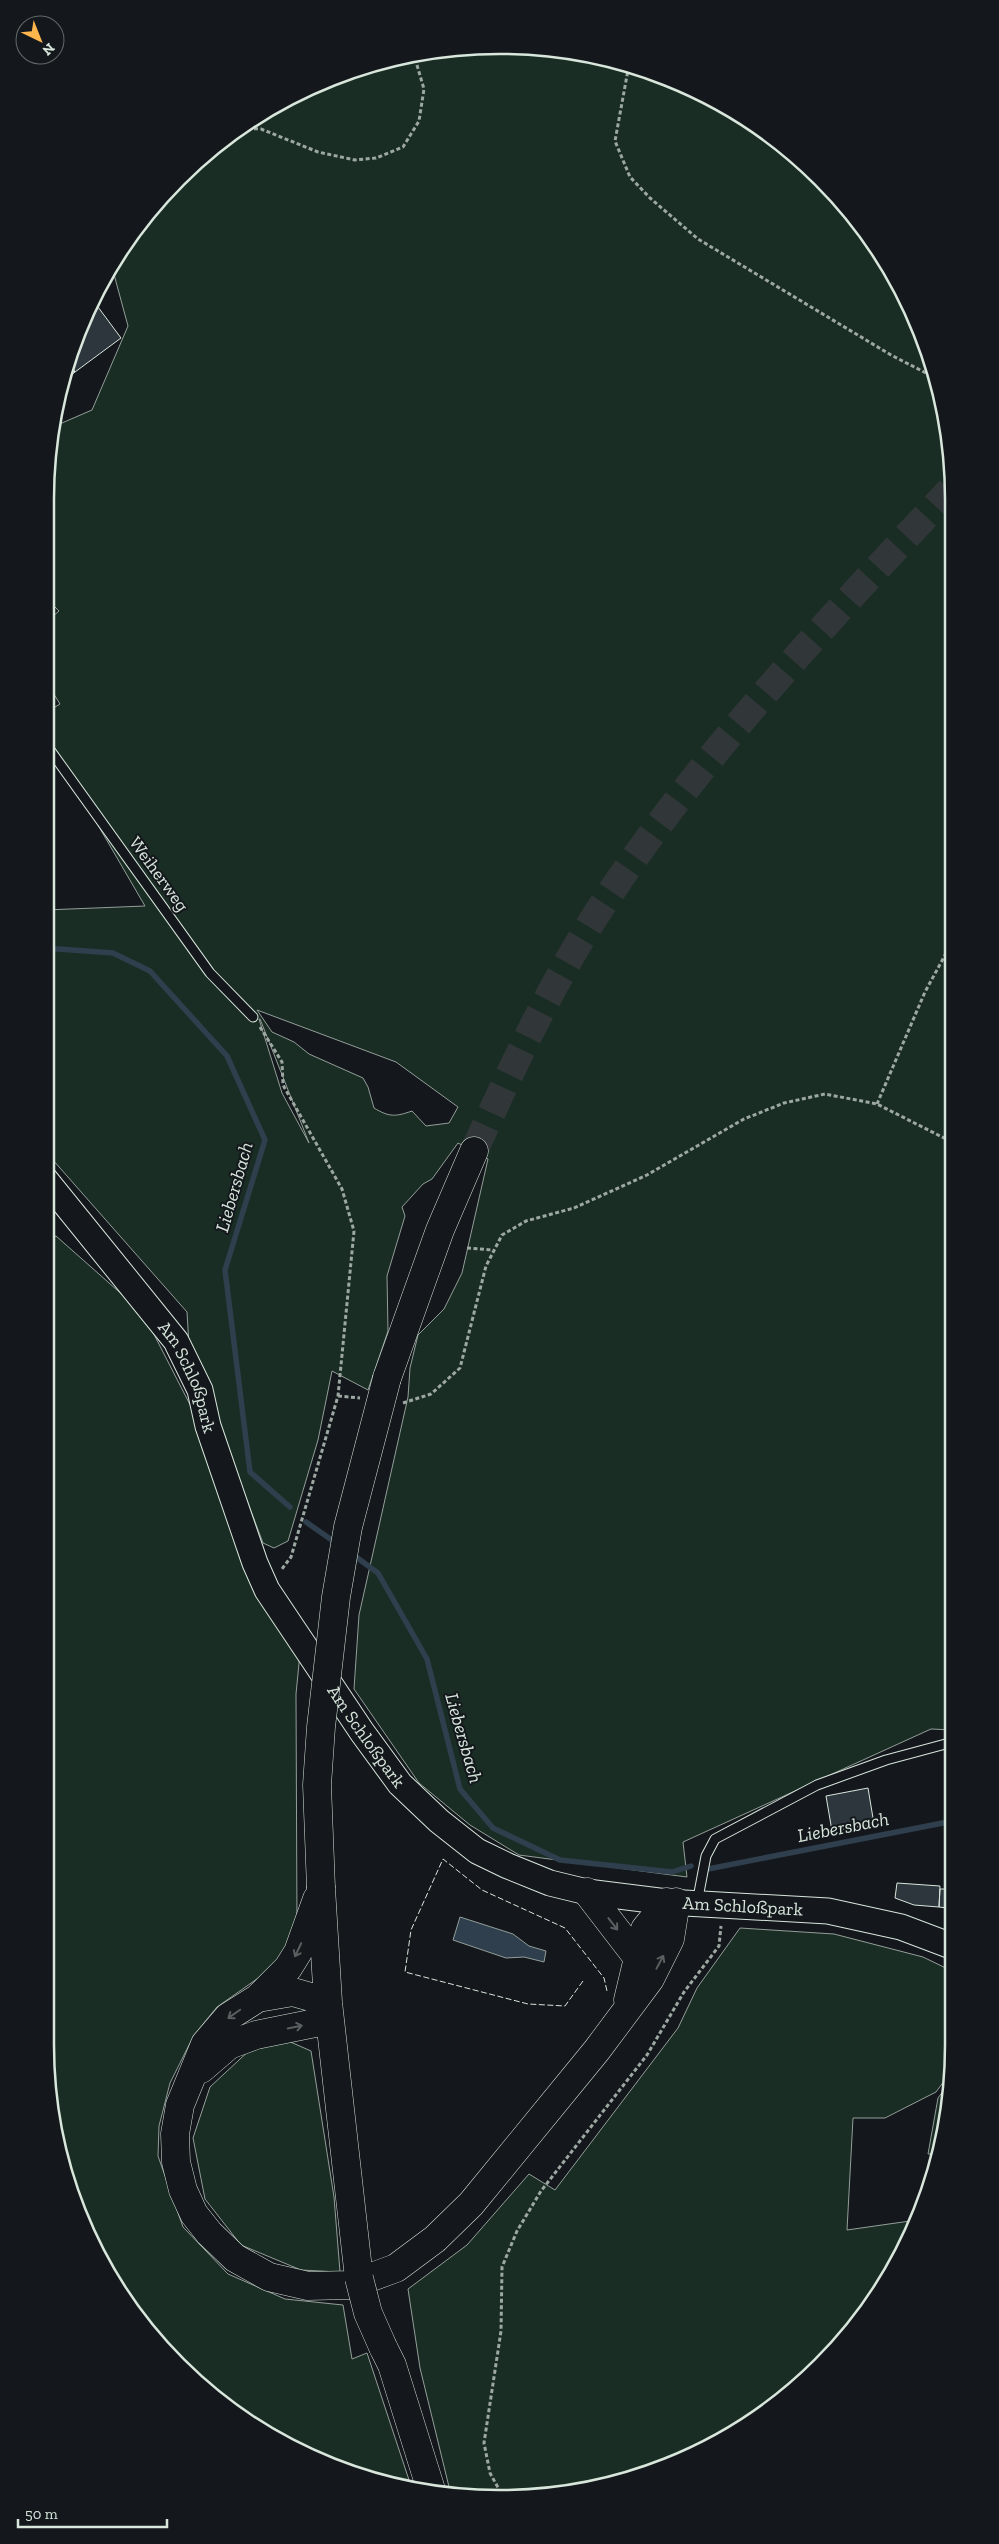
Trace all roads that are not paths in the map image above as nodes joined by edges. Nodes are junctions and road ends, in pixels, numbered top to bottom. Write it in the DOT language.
graph roads {
  1 [pos="54,755"];
  2 [pos="254,1017"];
  3 [pos="474,1151"];
  4 [pos="54,1190"];
  5 [pos="945,1744"];
  6 [pos="321,1888"];
  7 [pos="587,1892"];
  8 [pos="680,1902"];
  9 [pos="945,1944"];
  10 [pos="637,1957"];
  11 [pos="258,1998"];
  12 [pos="329,2011"];
  13 [pos="622,2017"];
  14 [pos="190,2078"];
  15 [pos="429,2484"];
  1 -- 2 [label="lane, Weiherweg"];
  3 -- 6 [label="main road, bridge"];
  4 -- 7 [label="street, Am Schloßpark"];
  5 -- 8 [label="lane"];
  6 -- 11 [label="main road, one-way"];
  6 -- 12 [label="main road"];
  7 -- 8 [label="street, Am Schloßpark"];
  7 -- 10 [label="main road, one-way"];
  8 -- 9 [label="street, Am Schloßpark"];
  8 -- 10 [label="main road"];
  13 -- 8 [label="main road, one-way"];
  10 -- 13 [label="main road"];
  11 -- 12 [label="main road"];
  11 -- 14 [label="main road, one-way"];
  14 -- 12 [label="main road, one-way"];
  12 -- 15 [label="main road, bridge"];
  13 -- 14 [label="main road"];
}
